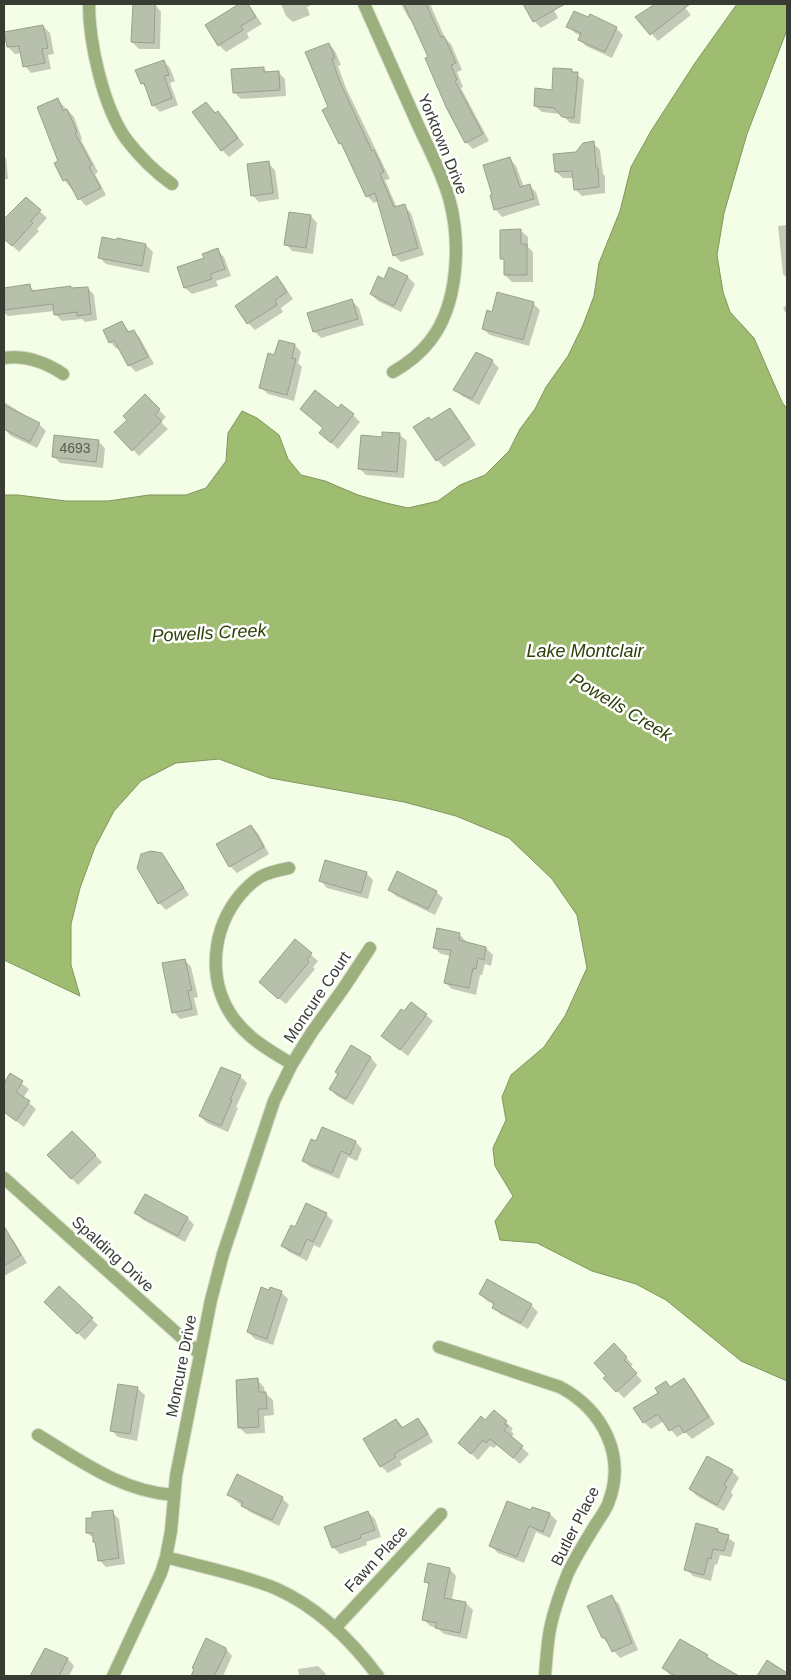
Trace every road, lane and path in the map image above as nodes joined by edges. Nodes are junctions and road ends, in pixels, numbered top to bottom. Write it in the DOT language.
graph roads {
  1 [pos="89,4"];
  2 [pos="364,4"];
  3 [pos="172,184"];
  4 [pos="4,358"];
  5 [pos="393,372"];
  6 [pos="63,374"];
  7 [pos="289,868"];
  8 [pos="370,948"];
  9 [pos="292,1064"];
  10 [pos="4,1178"];
  11 [pos="439,1347"];
  12 [pos="200,1354"];
  13 [pos="38,1435"];
  14 [pos="173,1495"];
  15 [pos="441,1514"];
  16 [pos="166,1557"];
  17 [pos="336,1627"];
  18 [pos="113,1676"];
  19 [pos="378,1676"];
  20 [pos="545,1676"];
  1 -- 3 [label="street"];
  2 -- 5 [label="street, Yorktown Drive"];
  4 -- 6 [label="street"];
  7 -- 9 [label="street"];
  8 -- 9 [label="street, Moncure Court"];
  9 -- 12 [label="street, Moncure Drive"];
  10 -- 12 [label="street, Spalding Drive"];
  11 -- 20 [label="street, Butler Place"];
  12 -- 14 [label="street, Moncure Drive"];
  13 -- 14 [label="street"];
  14 -- 16 [label="street, Moncure Drive"];
  15 -- 17 [label="street, Fawn Place"];
  16 -- 17 [label="street"];
  16 -- 18 [label="street, Moncure Drive"];
  17 -- 19 [label="street"];
}
